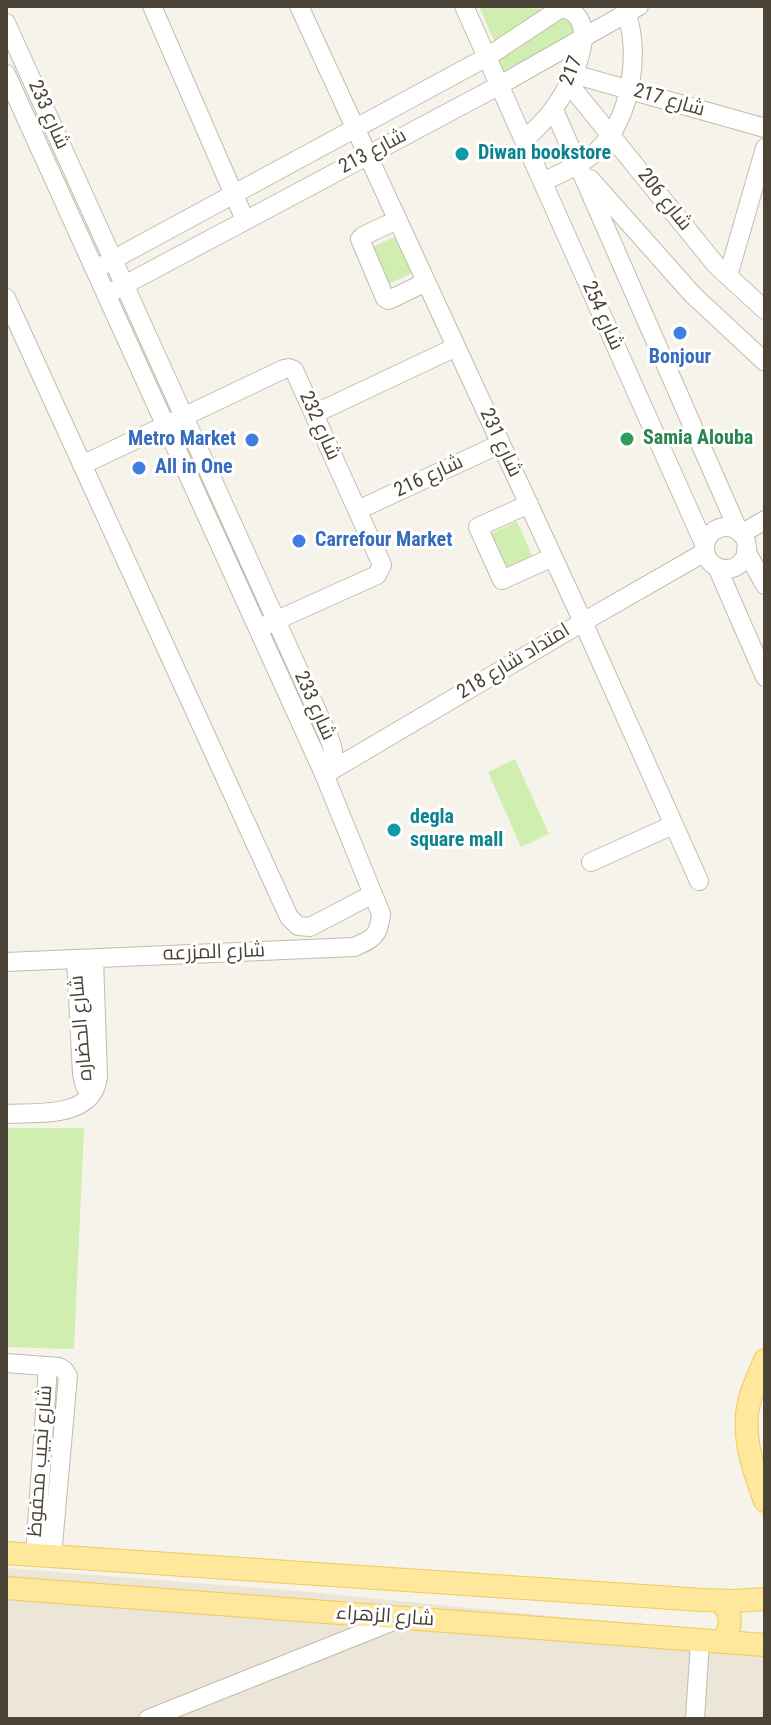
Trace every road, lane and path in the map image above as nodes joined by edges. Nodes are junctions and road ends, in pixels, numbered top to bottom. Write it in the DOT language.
graph roads {
  1 [pos="152,6"];
  2 [pos="299,6"];
  3 [pos="464,6"];
  4 [pos="560,7"];
  5 [pos="630,8"];
  6 [pos="6,23"];
  7 [pos="582,39"];
  8 [pos="487,57"];
  9 [pos="6,74"];
  10 [pos="571,79"];
  11 [pos="500,85"];
  12 [pos="629,90"];
  13 [pos="554,110"];
  14 [pos="765,128"];
  15 [pos="355,129"];
  16 [pos="611,135"];
  17 [pos="524,140"];
  18 [pos="765,148"];
  19 [pos="367,155"];
  20 [pos="578,165"];
  21 [pos="543,182"];
  22 [pos="234,194"];
  23 [pos="245,220"];
  24 [pos="397,220"];
  25 [pos="113,259"];
  26 [pos="94,269"];
  27 [pos="728,276"];
  28 [pos="426,282"];
  29 [pos="124,285"];
  30 [pos="106,295"];
  31 [pos="6,298"];
  32 [pos="765,310"];
  33 [pos="456,347"];
  34 [pos="765,362"];
  35 [pos="314,414"];
  36 [pos="184,416"];
  37 [pos="165,425"];
  38 [pos="500,444"];
  39 [pos="82,465"];
  40 [pos="529,504"];
  41 [pos="358,510"];
  42 [pos="765,520"];
  43 [pos="742,539"];
  44 [pos="709,555"];
  45 [pos="553,557"];
  46 [pos="765,585"];
  47 [pos="276,621"];
  48 [pos="583,622"];
  49 [pos="257,629"];
  50 [pos="765,677"];
  51 [pos="324,774"];
  52 [pos="673,825"];
  53 [pos="591,862"];
  54 [pos="699,881"];
  55 [pos="373,894"];
  56 [pos="85,959"];
  57 [pos="6,962"];
  58 [pos="6,1114"];
  59 [pos="765,1360"];
  60 [pos="6,1363"];
  61 [pos="758,1461"];
  62 [pos="765,1501"];
  63 [pos="6,1553"];
  64 [pos="43,1556"];
  65 [pos="6,1588"];
  66 [pos="765,1599"];
  67 [pos="720,1601"];
  68 [pos="401,1618"];
  69 [pos="711,1641"];
  70 [pos="765,1645"];
  71 [pos="148,1719"];
  72 [pos="695,1719"];
  1 -- 22 [label="street"];
  2 -- 15 [label="street, شارع 231"];
  3 -- 8 [label="street"];
  4 -- 7 [label="street, 217"];
  4 -- 8 [label="street, شارع 213"];
  5 -- 7 [label="street, شارع 213"];
  5 -- 12 [label="street"];
  6 -- 25 [label="street, شارع 233"];
  7 -- 10 [label="street, 217"];
  7 -- 11 [label="street, شارع 213"];
  8 -- 11 [label="street"];
  8 -- 15 [label="street, شارع 213"];
  9 -- 26 [label="street, شارع 233"];
  10 -- 12 [label="street, شارع 217"];
  10 -- 13 [label="street, 217"];
  10 -- 16 [label="street, شارع 206"];
  11 -- 17 [label="street, شارع 254"];
  11 -- 19 [label="street, شارع 213"];
  12 -- 14 [label="street, شارع 217"];
  12 -- 16 [label="street"];
  13 -- 17 [label="street, 217"];
  13 -- 20 [label="street, شارع 254"];
  15 -- 19 [label="street, شارع 231"];
  15 -- 22 [label="street, شارع 213"];
  16 -- 20 [label="street"];
  16 -- 27 [label="street, شارع 206"];
  17 -- 21 [label="street, شارع 254"];
  18 -- 27 [label="street"];
  19 -- 23 [label="street, شارع 213"];
  19 -- 24 [label="street, شارع 231"];
  20 -- 21 [label="street"];
  20 -- 34 [label="street, شارع 206"];
  20 -- 43 [label="street, شارع 254"];
  21 -- 44 [label="street, شارع 254"];
  22 -- 23 [label="street"];
  22 -- 25 [label="street, شارع 213"];
  23 -- 29 [label="street, شارع 213"];
  24 -- 28 [label="street, شارع 231"];
  24 -- 28 [label="street"];
  25 -- 26 [label="street, شارع 213"];
  25 -- 29 [label="street, شارع 233"];
  26 -- 30 [label="street, شارع 233"];
  27 -- 32 [label="street, شارع 206"];
  28 -- 33 [label="street, شارع 231"];
  29 -- 30 [label="street, شارع 213"];
  29 -- 36 [label="street, شارع 233"];
  30 -- 37 [label="street, شارع 233"];
  31 -- 39 [label="street"];
  33 -- 35 [label="street"];
  33 -- 38 [label="street, شارع 231"];
  35 -- 36 [label="street, شارع 232"];
  35 -- 41 [label="street, شارع 232"];
  36 -- 37 [label="street, شارع 232"];
  36 -- 47 [label="street, شارع 233"];
  37 -- 39 [label="street, شارع 232"];
  37 -- 49 [label="street, شارع 233"];
  38 -- 40 [label="street, شارع 231"];
  38 -- 41 [label="street, شارع 216"];
  39 -- 55 [label="street"];
  40 -- 45 [label="street, شارع 231"];
  40 -- 45 [label="street"];
  41 -- 47 [label="street, شارع 232"];
  42 -- 43 [label="street"];
  43 -- 44 [label="street"];
  43 -- 44 [label="street"];
  43 -- 46 [label="street, شارع 254"];
  44 -- 48 [label="street, امتداد شارع 218"];
  44 -- 50 [label="street, شارع 254"];
  45 -- 48 [label="street, شارع 231"];
  47 -- 49 [label="street, شارع 232"];
  47 -- 51 [label="street, شارع 233"];
  48 -- 51 [label="street, امتداد شارع 218"];
  48 -- 52 [label="street, شارع 231"];
  49 -- 51 [label="street, شارع 233"];
  51 -- 55 [label="street"];
  52 -- 53 [label="street"];
  52 -- 54 [label="street, شارع 231"];
  55 -- 56 [label="street, شارع المزرعه"];
  56 -- 57 [label="street, شارع المزرعه"];
  56 -- 58 [label="street, شارع الحضاره"];
  59 -- 61 [label="main road"];
  60 -- 64 [label="street, شارع نجيب محفوظ"];
  61 -- 62 [label="main road"];
  63 -- 64 [label="main road, شارع الزهراء"];
  64 -- 67 [label="main road, شارع الزهراء"];
  65 -- 68 [label="main road, شارع الزهراء"];
  66 -- 67 [label="main road, شارع الزهراء"];
  67 -- 69 [label="main road"];
  68 -- 69 [label="main road, شارع الزهراء"];
  68 -- 71 [label="street"];
  69 -- 70 [label="main road, شارع الزهراء"];
  69 -- 72 [label="street"];
}
